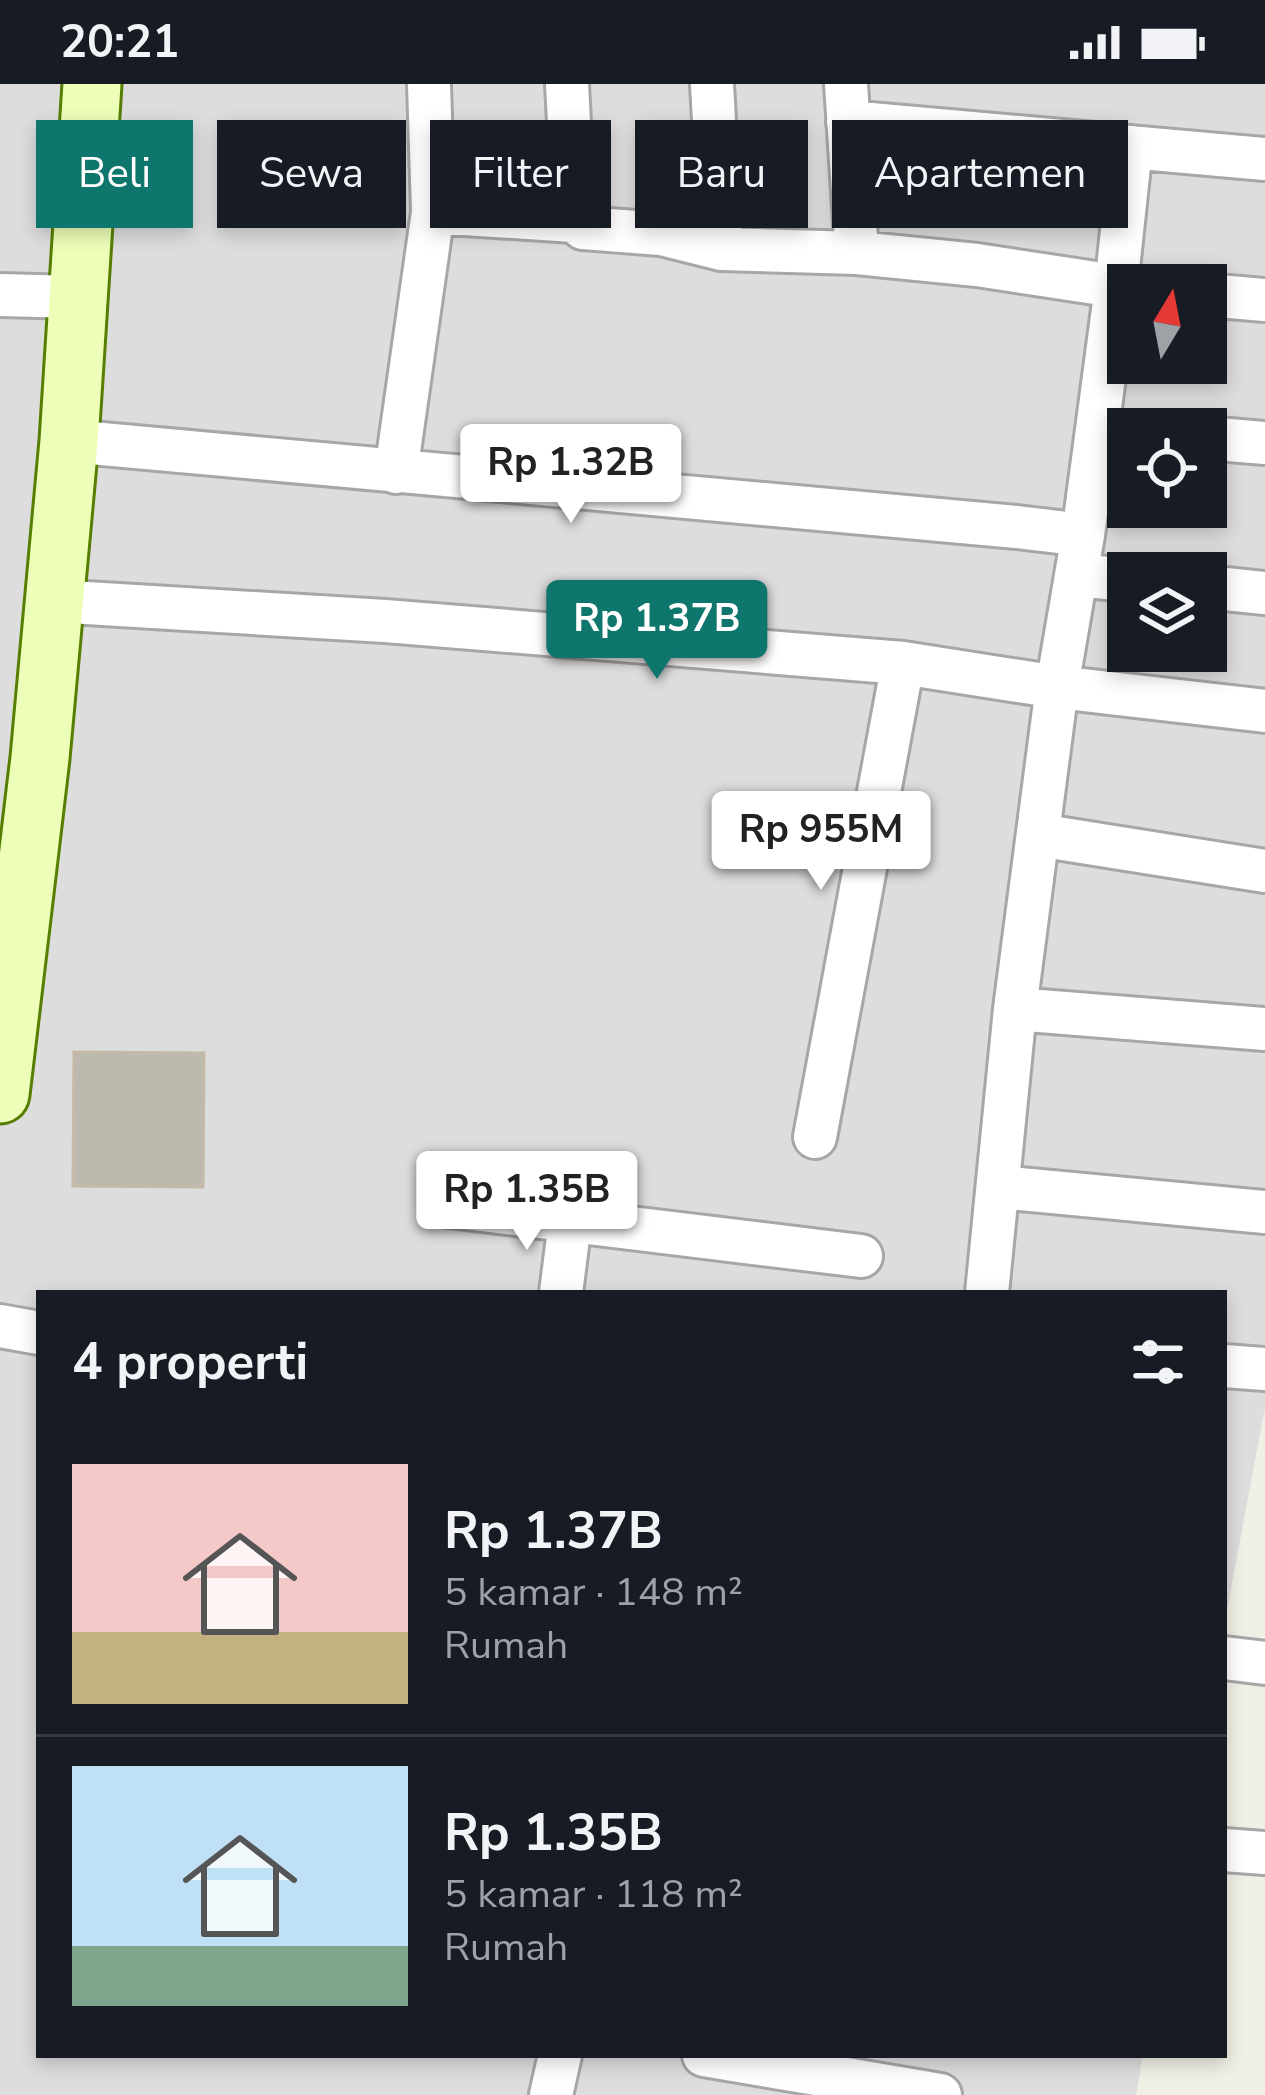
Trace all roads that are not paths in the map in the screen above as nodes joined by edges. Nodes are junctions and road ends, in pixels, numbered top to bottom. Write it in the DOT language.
graph roads {
  1 [pos="92,84"];
  2 [pos="428,84"];
  3 [pos="568,84"];
  4 [pos="712,84"];
  5 [pos="847,103"];
  6 [pos="570,120"];
  7 [pos="430,135"];
  8 [pos="1131,147"];
  9 [pos="1265,159"];
  10 [pos="431,228"];
  11 [pos="587,228"];
  12 [pos="721,249"];
  13 [pos="857,253"];
  14 [pos="1124,264"];
  15 [pos="1107,286"];
  16 [pos="0,295"];
  17 [pos="76,297"];
  18 [pos="1227,297"];
  19 [pos="1265,300"];
  20 [pos="1227,440"];
  21 [pos="69,441"];
  22 [pos="1265,443"];
  23 [pos="1107,450"];
  24 [pos="396,472"];
  25 [pos="1079,555"];
  26 [pos="1107,569"];
  27 [pos="1227,589"];
  28 [pos="1265,592"];
  29 [pos="52,601"];
  30 [pos="903,663"];
  31 [pos="1057,687"];
  32 [pos="1265,711"];
  33 [pos="1038,835"];
  34 [pos="1265,871"];
  35 [pos="13,875"];
  36 [pos="1015,1009"];
  37 [pos="1265,1029"];
  38 [pos="0,1094"];
  39 [pos="815,1137"];
  40 [pos="998,1187"];
  41 [pos="441,1205"];
  42 [pos="1265,1212"];
  43 [pos="569,1222"];
  44 [pos="861,1256"];
  45 [pos="561,1290"];
  46 [pos="987,1290"];
  47 [pos="0,1326"];
  48 [pos="36,1332"];
  49 [pos="1227,1366"];
  50 [pos="1265,1369"];
  51 [pos="1227,1658"];
  52 [pos="1265,1663"];
  53 [pos="1227,1850"];
  54 [pos="1265,1853"];
  55 [pos="559,2058"];
  56 [pos="712,2058"];
  57 [pos="919,2080"];
  58 [pos="772,2082"];
  59 [pos="551,2095"];
  1 -- 17 [label="street"];
  2 -- 7 [label="street"];
  3 -- 6 [label="street"];
  4 -- 12 [label="street"];
  5 -- 8 [label="street"];
  5 -- 13 [label="street"];
  8 -- 9 [label="street"];
  8 -- 14 [label="street"];
  10 -- 24 [label="street"];
  11 -- 12 [label="street"];
  12 -- 13 [label="street"];
  13 -- 15 [label="street"];
  16 -- 17 [label="street"];
  17 -- 21 [label="street"];
  18 -- 19 [label="street"];
  20 -- 22 [label="street"];
  21 -- 24 [label="street"];
  21 -- 29 [label="street"];
  23 -- 25 [label="street"];
  24 -- 25 [label="street"];
  25 -- 26 [label="street"];
  25 -- 31 [label="street"];
  27 -- 28 [label="street"];
  29 -- 30 [label="street"];
  29 -- 35 [label="street"];
  30 -- 31 [label="street"];
  30 -- 39 [label="street"];
  31 -- 32 [label="street"];
  31 -- 33 [label="street"];
  33 -- 34 [label="street"];
  33 -- 36 [label="street"];
  35 -- 38 [label="street"];
  36 -- 37 [label="street"];
  36 -- 40 [label="street"];
  40 -- 42 [label="street"];
  40 -- 46 [label="street"];
  41 -- 43 [label="street"];
  43 -- 44 [label="street"];
  43 -- 45 [label="street"];
  47 -- 48 [label="street"];
  49 -- 50 [label="street"];
  51 -- 52 [label="street"];
  53 -- 54 [label="street"];
  55 -- 59 [label="street"];
  56 -- 58 [label="street"];
  57 -- 58 [label="street"];
}
